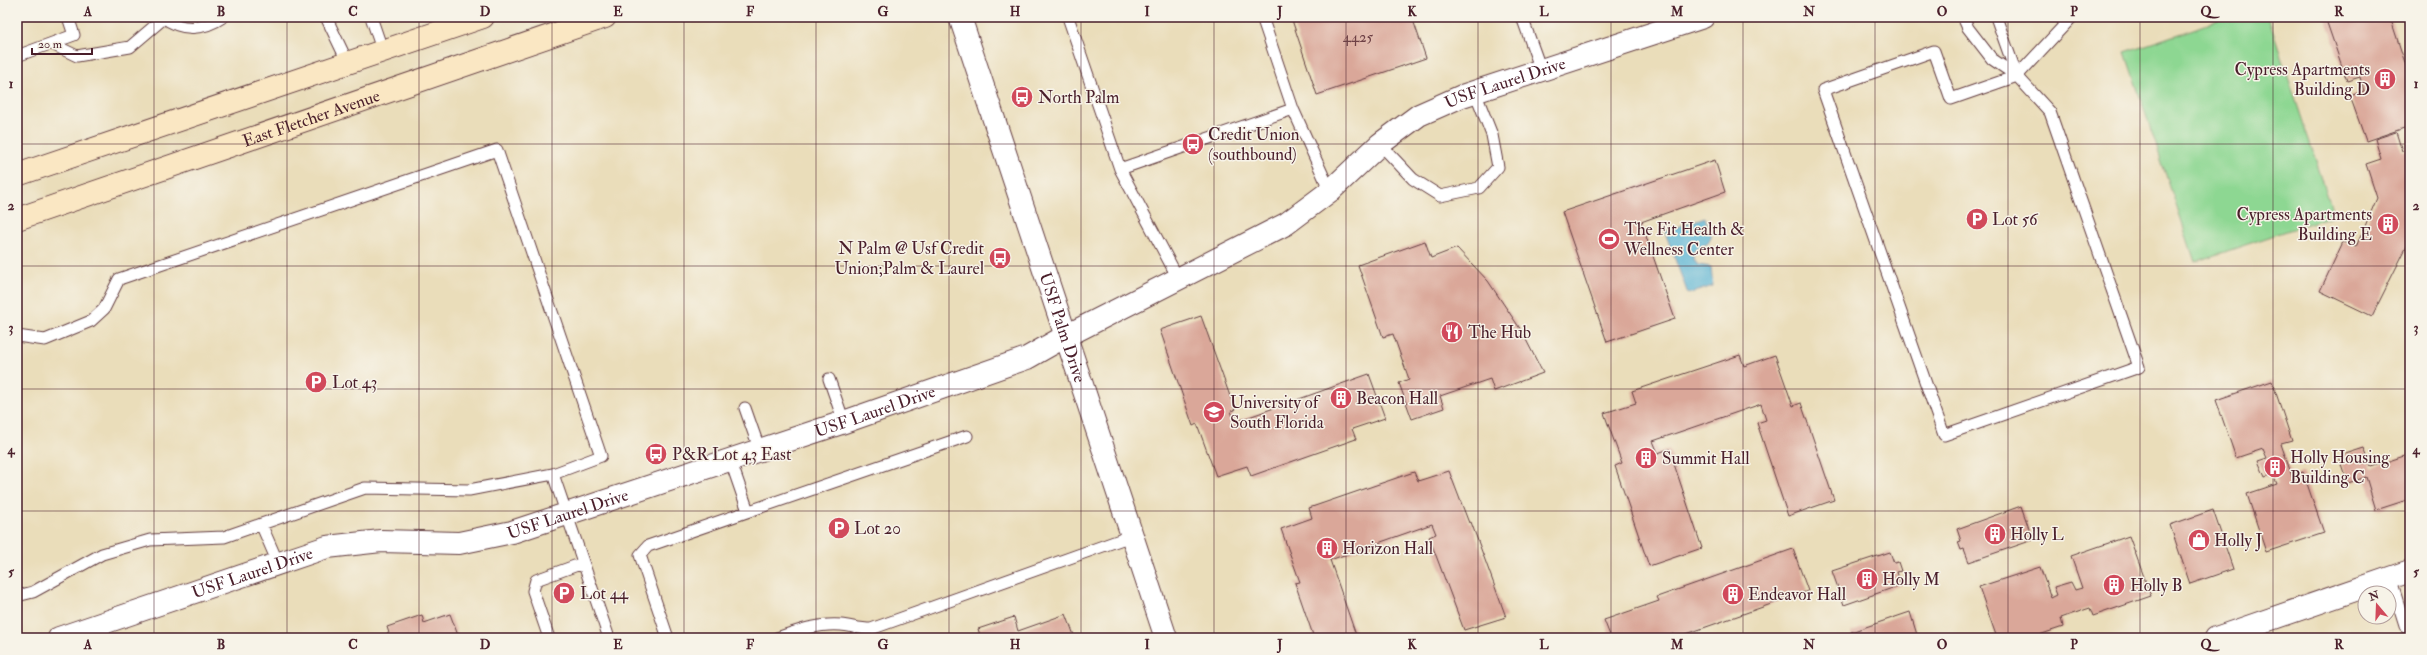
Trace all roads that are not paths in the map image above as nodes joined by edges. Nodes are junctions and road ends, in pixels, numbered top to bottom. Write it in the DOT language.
graph roads {
  1 [pos="68,17"];
  2 [pos="223,17"];
  3 [pos="326,17"];
  4 [pos="371,17"];
  5 [pos="483,17"];
  6 [pos="606,17"];
  7 [pos="960,17"];
  8 [pos="1068,17"];
  9 [pos="1262,17"];
  10 [pos="1522,17"];
  11 [pos="1963,17"];
  12 [pos="1996,17"];
  13 [pos="2072,17"];
  14 [pos="163,18"];
  15 [pos="1695,18"];
  16 [pos="52,44"];
  17 [pos="383,52"];
  18 [pos="17,56"];
  19 [pos="348,63"];
  20 [pos="1541,70"];
  21 [pos="2017,76"];
  22 [pos="1475,92"];
  23 [pos="1293,109"];
  24 [pos="1380,144"];
  25 [pos="1120,169"];
  26 [pos="17,175"];
  27 [pos="1330,191"];
  28 [pos="17,219"];
  29 [pos="1179,280"];
  30 [pos="17,336"];
  31 [pos="1064,337"];
  32 [pos="829,379"];
  33 [pos="745,408"];
  34 [pos="844,422"];
  35 [pos="966,436"];
  36 [pos="759,448"];
  37 [pos="730,459"];
  38 [pos="553,474"];
  39 [pos="748,511"];
  40 [pos="566,514"];
  41 [pos="261,524"];
  42 [pos="1131,536"];
  43 [pos="278,563"];
  44 [pos="583,563"];
  45 [pos="2400,574"];
  46 [pos="17,596"];
  47 [pos="2405,626"];
  48 [pos="59,638"];
  49 [pos="549,638"];
  50 [pos="609,638"];
  51 [pos="668,638"];
  52 [pos="777,638"];
  53 [pos="1166,638"];
  54 [pos="2216,638"];
  1 -- 16 [label="lane"];
  2 -- 14 [label="lane"];
  3 -- 19 [label="lane"];
  4 -- 17 [label="lane"];
  5 -- 17 [label="main road"];
  6 -- 28 [label="main road, East Fletcher Avenue"];
  7 -- 31 [label="street, USF Palm Drive"];
  8 -- 25 [label="lane"];
  9 -- 23 [label="lane"];
  10 -- 20 [label="lane"];
  11 -- 21 [label="lane"];
  12 -- 21 [label="lane"];
  13 -- 21 [label="lane"];
  14 -- 16 [label="lane"];
  15 -- 20 [label="street, USF Laurel Drive"];
  16 -- 18 [label="lane"];
  17 -- 19 [label="main road"];
  19 -- 26 [label="main road"];
  20 -- 22 [label="street, USF Laurel Drive"];
  21 -- 21 [label="lane"];
  22 -- 24 [label="street, USF Laurel Drive"];
  22 -- 24 [label="lane"];
  23 -- 25 [label="lane"];
  23 -- 27 [label="lane"];
  24 -- 27 [label="street, USF Laurel Drive"];
  25 -- 29 [label="lane"];
  27 -- 29 [label="street, USF Laurel Drive"];
  29 -- 31 [label="street, USF Laurel Drive"];
  30 -- 38 [label="lane"];
  31 -- 34 [label="street, USF Laurel Drive"];
  31 -- 42 [label="street, USF Palm Drive"];
  32 -- 34 [label="lane"];
  33 -- 36 [label="lane"];
  34 -- 36 [label="street, USF Laurel Drive"];
  35 -- 39 [label="lane"];
  36 -- 37 [label="street, USF Laurel Drive"];
  37 -- 39 [label="lane"];
  37 -- 40 [label="street, USF Laurel Drive"];
  38 -- 40 [label="lane"];
  38 -- 41 [label="lane"];
  39 -- 51 [label="lane"];
  40 -- 43 [label="street, USF Laurel Drive"];
  40 -- 44 [label="lane"];
  41 -- 43 [label="lane"];
  41 -- 46 [label="lane"];
  42 -- 52 [label="lane"];
  42 -- 53 [label="street, USF Palm Drive"];
  43 -- 48 [label="street, USF Laurel Drive"];
  44 -- 49 [label="lane"];
  44 -- 50 [label="lane"];
  45 -- 47 [label="lane"];
  45 -- 54 [label="street"];
}
